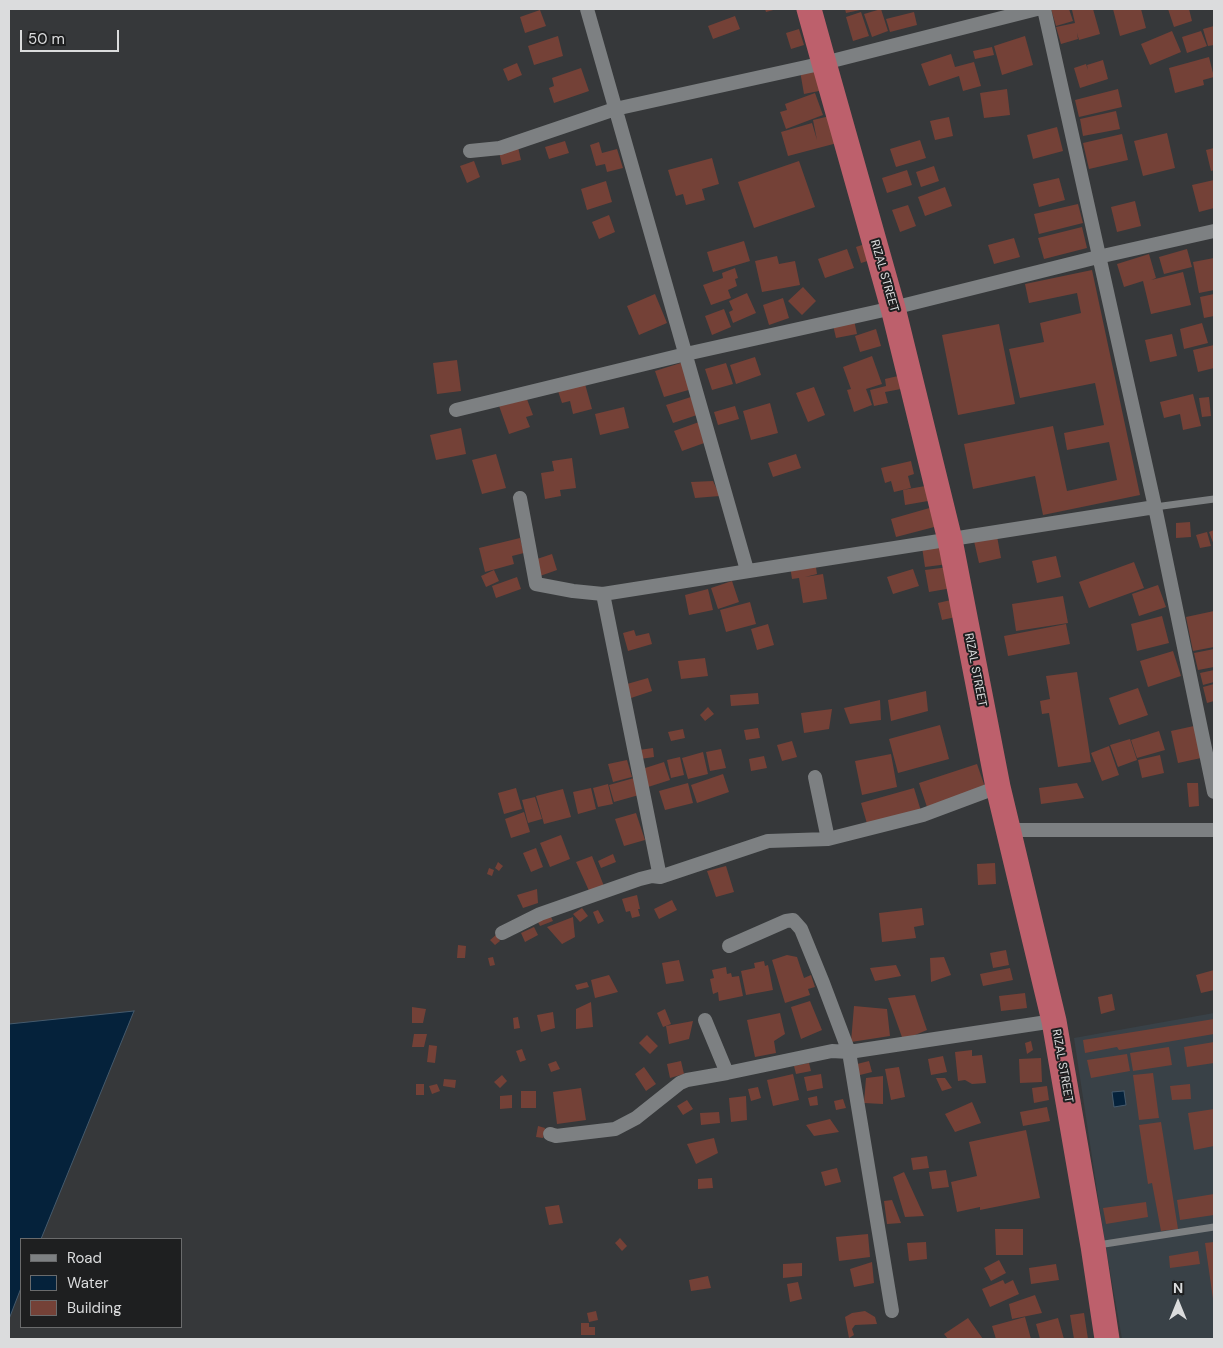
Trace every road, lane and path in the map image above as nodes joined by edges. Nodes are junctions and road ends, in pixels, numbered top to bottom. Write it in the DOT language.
graph roads {
  1 [pos="587,9"];
  2 [pos="809,9"];
  3 [pos="1037,9"];
  4 [pos="1044,9"];
  5 [pos="824,63"];
  6 [pos="615,109"];
  7 [pos="470,151"];
  8 [pos="1214,231"];
  9 [pos="1098,257"];
  10 [pos="893,308"];
  11 [pos="686,354"];
  12 [pos="456,410"];
  13 [pos="520,498"];
  14 [pos="1214,499"];
  15 [pos="1155,507"];
  16 [pos="950,540"];
  17 [pos="748,570"];
  18 [pos="603,594"];
  19 [pos="815,777"];
  20 [pos="998,787"];
  21 [pos="1214,792"];
  22 [pos="1008,830"];
  23 [pos="1214,830"];
  24 [pos="828,839"];
  25 [pos="660,877"];
  26 [pos="502,933"];
  27 [pos="729,946"];
  28 [pos="706,1020"];
  29 [pos="1054,1021"];
  30 [pos="849,1052"];
  31 [pos="727,1073"];
  32 [pos="550,1134"];
  33 [pos="1214,1227"];
  34 [pos="1093,1246"];
  35 [pos="892,1311"];
  36 [pos="1107,1339"];
  1 -- 6 [label="street"];
  2 -- 5 [label="highway, RIZAL STREET"];
  3 -- 5 [label="street"];
  4 -- 9 [label="street"];
  5 -- 6 [label="street"];
  5 -- 10 [label="highway, RIZAL STREET"];
  6 -- 7 [label="street"];
  6 -- 11 [label="street"];
  8 -- 9 [label="street"];
  9 -- 10 [label="street"];
  9 -- 15 [label="street"];
  10 -- 11 [label="street"];
  10 -- 16 [label="highway, RIZAL STREET"];
  11 -- 12 [label="street"];
  11 -- 17 [label="street"];
  13 -- 18 [label="street"];
  14 -- 15 [label="lane"];
  15 -- 16 [label="street"];
  15 -- 21 [label="street"];
  16 -- 17 [label="street"];
  16 -- 20 [label="highway, RIZAL STREET"];
  17 -- 18 [label="street"];
  18 -- 25 [label="street"];
  19 -- 24 [label="street"];
  20 -- 22 [label="highway, RIZAL STREET"];
  20 -- 24 [label="street"];
  22 -- 23 [label="street"];
  22 -- 29 [label="highway, RIZAL STREET"];
  24 -- 25 [label="street"];
  25 -- 26 [label="street"];
  27 -- 30 [label="street"];
  28 -- 31 [label="street"];
  29 -- 30 [label="street"];
  29 -- 34 [label="highway, RIZAL STREET"];
  30 -- 31 [label="street"];
  30 -- 35 [label="street"];
  31 -- 32 [label="street"];
  33 -- 34 [label="lane"];
  34 -- 36 [label="highway, RIZAL STREET"];
}
